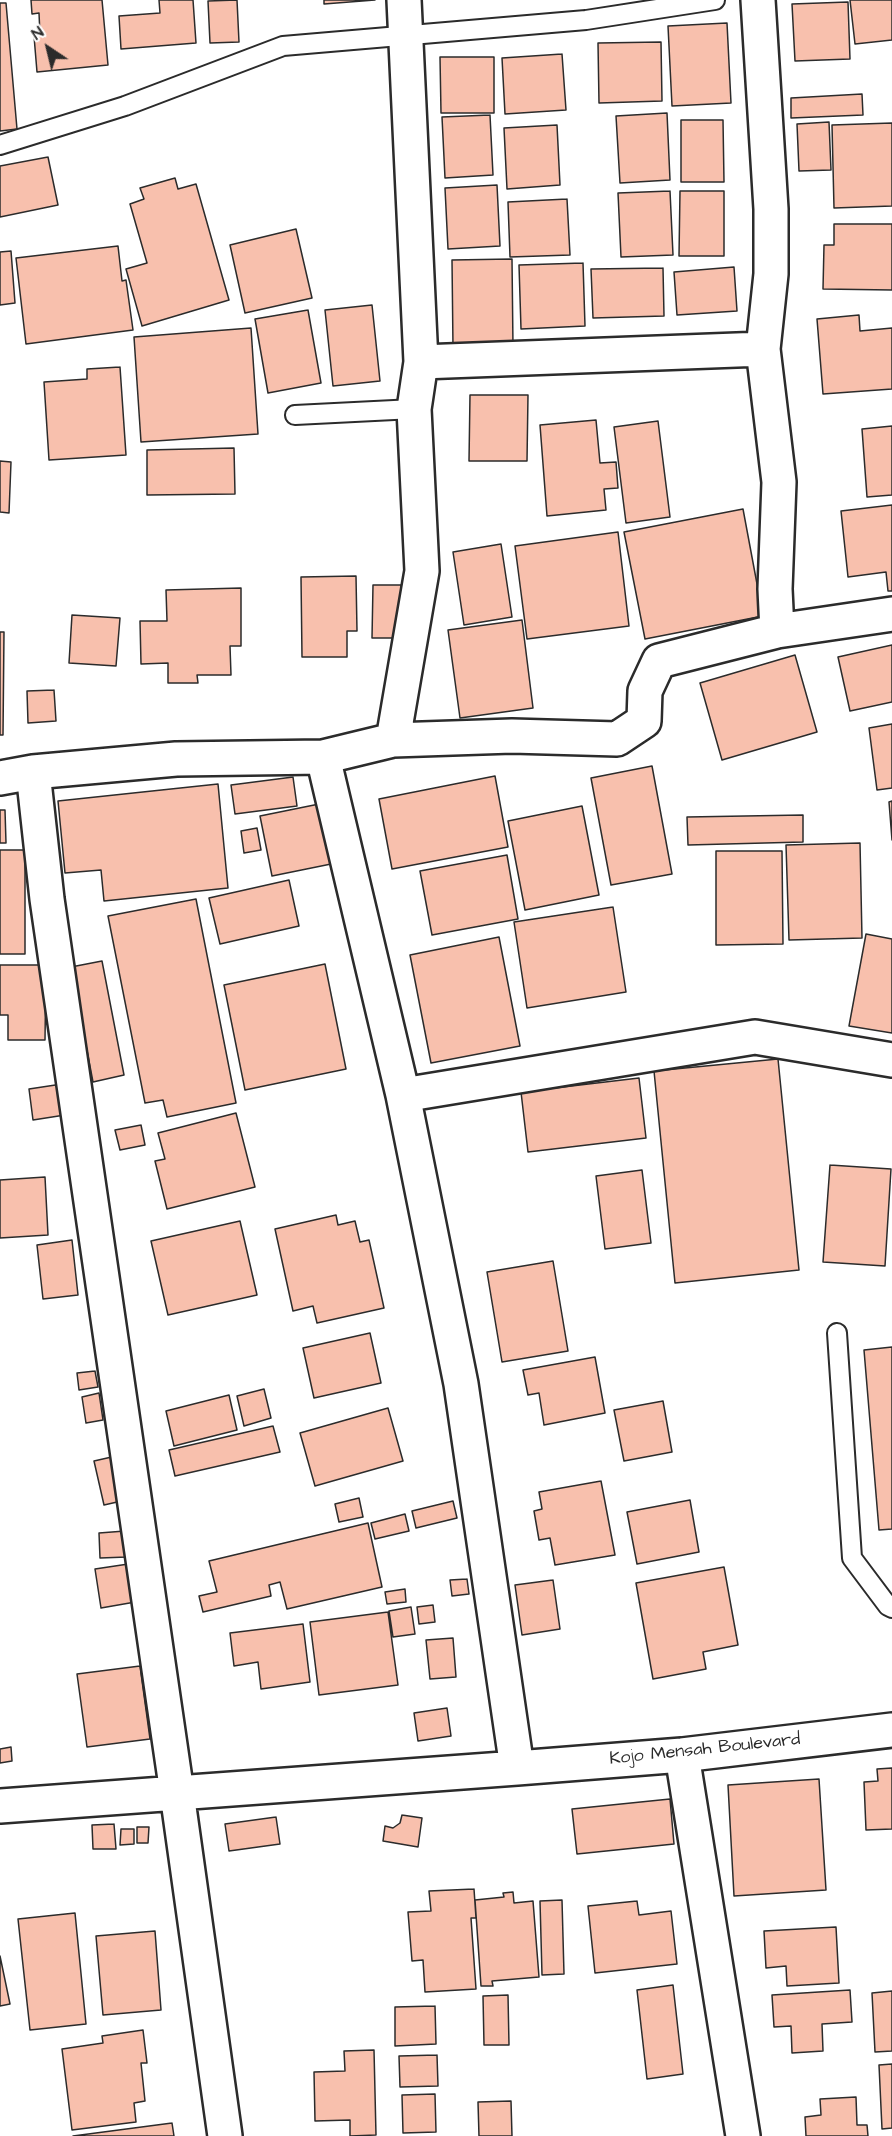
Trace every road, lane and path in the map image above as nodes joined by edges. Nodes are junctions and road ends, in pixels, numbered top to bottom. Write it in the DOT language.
graph roads {
  1 [pos="404,0"];
  2 [pos="715,0"];
  3 [pos="758,0"];
  4 [pos="404,34"];
  5 [pos="0,145"];
  6 [pos="763,349"];
  7 [pos="421,362"];
  8 [pos="414,409"];
  9 [pos="295,415"];
  10 [pos="892,614"];
  11 [pos="777,631"];
  12 [pos="393,740"];
  13 [pos="323,757"];
  14 [pos="33,772"];
  15 [pos="0,778"];
  16 [pos="892,1060"];
  17 [pos="403,1095"];
  18 [pos="837,1333"];
  19 [pos="892,1608"];
  20 [pos="892,1730"];
  21 [pos="682,1755"];
  22 [pos="518,1768"];
  23 [pos="177,1793"];
  24 [pos="0,1806"];
  25 [pos="225,2136"];
  26 [pos="743,2136"];
  1 -- 4 [label="street"];
  2 -- 4 [label="lane"];
  3 -- 6 [label="street"];
  4 -- 5 [label="lane"];
  4 -- 7 [label="street"];
  6 -- 7 [label="street"];
  6 -- 11 [label="street"];
  7 -- 8 [label="street"];
  8 -- 9 [label="lane"];
  8 -- 12 [label="street"];
  10 -- 11 [label="street"];
  11 -- 12 [label="street"];
  12 -- 13 [label="street"];
  13 -- 14 [label="street"];
  13 -- 17 [label="street"];
  14 -- 15 [label="street"];
  14 -- 23 [label="street"];
  16 -- 17 [label="street"];
  17 -- 22 [label="street"];
  18 -- 19 [label="lane"];
  20 -- 21 [label="street, Kojo Mensah Boulevard"];
  21 -- 22 [label="street, Kojo Mensah Boulevard"];
  21 -- 26 [label="street"];
  22 -- 23 [label="street, Kojo Mensah Boulevard"];
  23 -- 24 [label="street"];
  23 -- 25 [label="street"];
}
